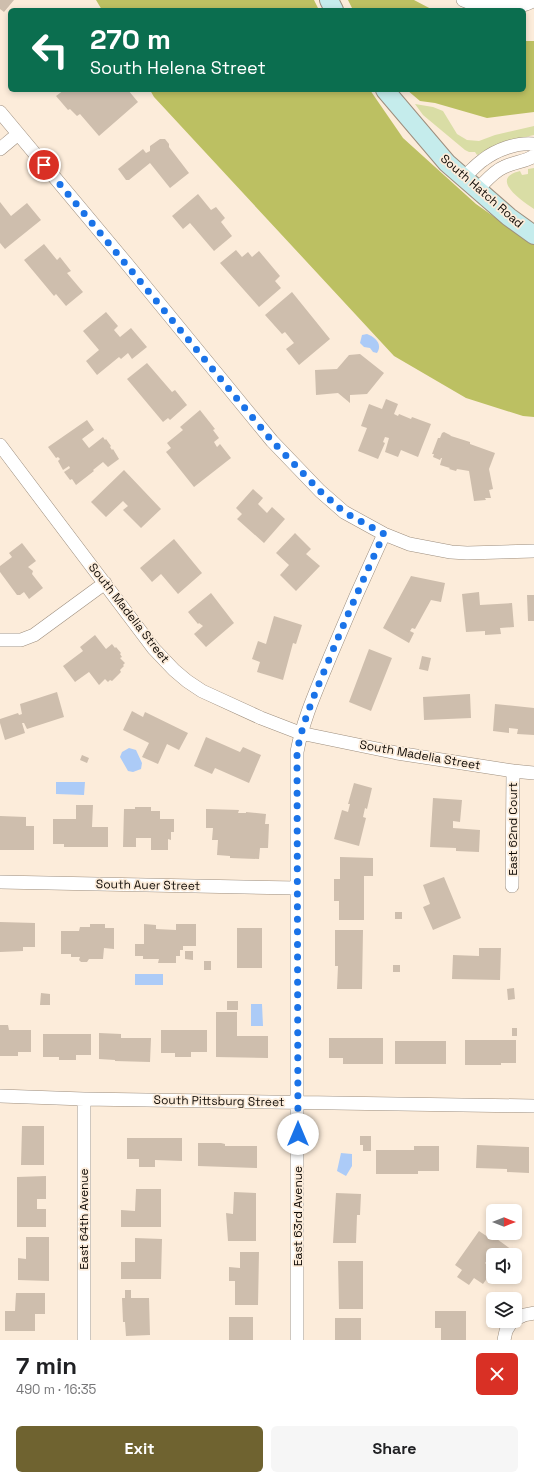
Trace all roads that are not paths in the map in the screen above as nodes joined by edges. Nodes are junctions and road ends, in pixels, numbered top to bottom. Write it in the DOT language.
graph roads {
  1 [pos="463,0"];
  2 [pos="534,0"];
  3 [pos="387,92"];
  4 [pos="0,112"];
  5 [pos="18,134"];
  6 [pos="534,144"];
  7 [pos="0,149"];
  8 [pos="534,156"];
  9 [pos="471,183"];
  10 [pos="534,235"];
  11 [pos="0,445"];
  12 [pos="384,534"];
  13 [pos="534,551"];
  14 [pos="105,583"];
  15 [pos="0,640"];
  16 [pos="300,733"];
  17 [pos="513,771"];
  18 [pos="534,772"];
  19 [pos="0,882"];
  20 [pos="512,886"];
  21 [pos="297,888"];
  22 [pos="0,1096"];
  23 [pos="84,1099"];
  24 [pos="298,1102"];
  25 [pos="534,1106"];
  26 [pos="534,1313"];
  27 [pos="522,1316"];
  28 [pos="508,1328"];
  29 [pos="84,1340"];
  30 [pos="297,1340"];
  31 [pos="504,1340"];
  1 -- 2 [label="street"];
  3 -- 9 [label="main road, South Hatch Road"];
  4 -- 5 [label="street"];
  5 -- 7 [label="street"];
  5 -- 12 [label="street"];
  6 -- 9 [label="street"];
  8 -- 9 [label="street"];
  9 -- 10 [label="main road, South Hatch Road"];
  11 -- 14 [label="street, South Madelia Street"];
  12 -- 13 [label="street"];
  12 -- 16 [label="street, East 63rd Avenue"];
  14 -- 15 [label="street"];
  14 -- 16 [label="street, South Madelia Street"];
  16 -- 17 [label="street, South Madelia Street"];
  16 -- 21 [label="street, East 63rd Avenue"];
  17 -- 18 [label="street, South Madelia Street"];
  17 -- 20 [label="street, East 62nd Court"];
  19 -- 21 [label="street, South Auer Street"];
  21 -- 24 [label="street, East 63rd Avenue"];
  22 -- 23 [label="street, South Pittsburg Street"];
  23 -- 24 [label="street, South Pittsburg Street"];
  23 -- 29 [label="street, East 64th Avenue"];
  24 -- 25 [label="street, South Pittsburg Street"];
  24 -- 30 [label="street, East 63rd Avenue"];
  26 -- 27 [label="street"];
  28 -- 31 [label="street"];
}
